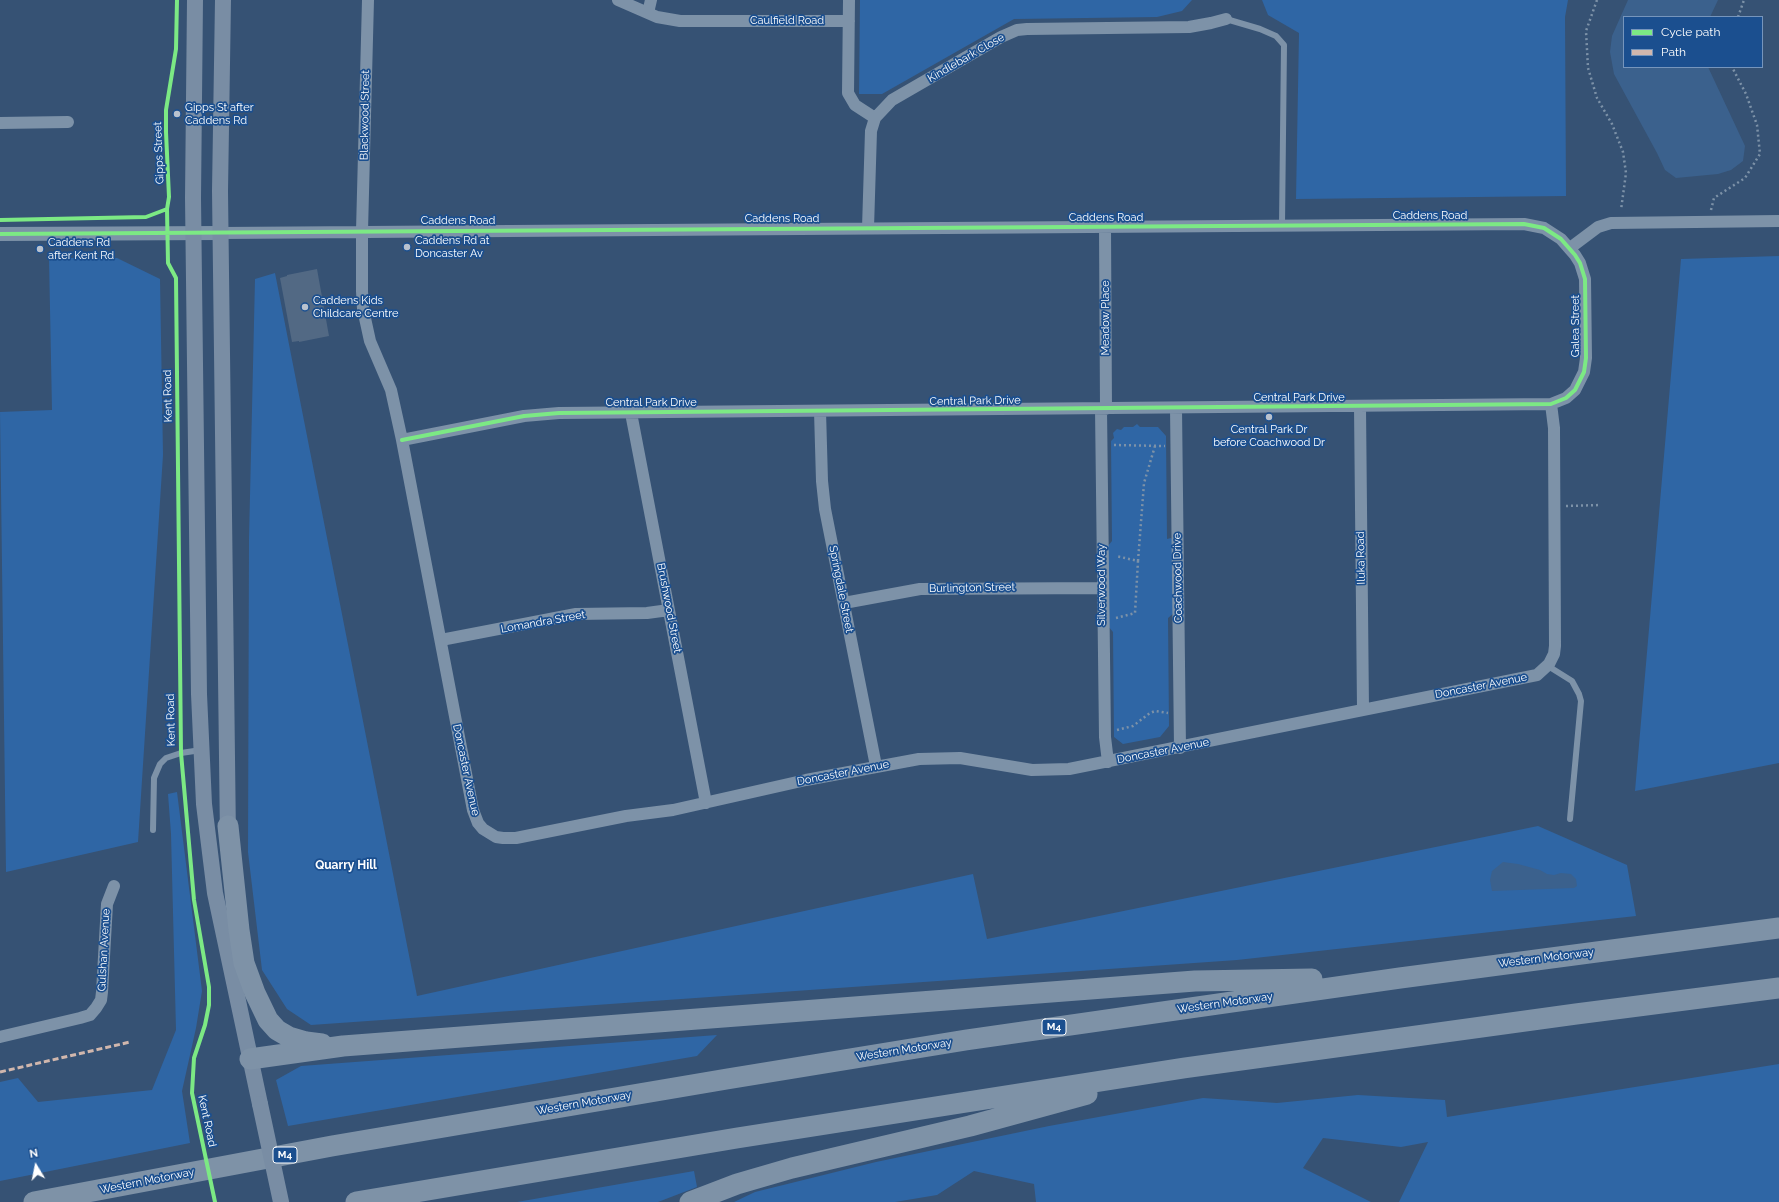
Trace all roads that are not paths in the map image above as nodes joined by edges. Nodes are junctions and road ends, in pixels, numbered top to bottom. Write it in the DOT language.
graph roads {
  1 [pos="195,0"];
  2 [pos="223,0"];
  3 [pos="368,0"];
  4 [pos="618,0"];
  5 [pos="651,0"];
  6 [pos="849,0"];
  7 [pos="648,13"];
  8 [pos="1226,19"];
  9 [pos="849,21"];
  10 [pos="875,118"];
  11 [pos="68,122"];
  12 [pos="0,123"];
  13 [pos="1779,221"];
  14 [pos="1282,225"];
  15 [pos="1105,227"];
  16 [pos="868,228"];
  17 [pos="362,231"];
  18 [pos="194,233"];
  19 [pos="221,233"];
  20 [pos="0,234"];
  21 [pos="1561,239"];
  22 [pos="1570,248"];
  23 [pos="1551,404"];
  24 [pos="1360,407"];
  25 [pos="1176,408"];
  26 [pos="1104,409"];
  27 [pos="820,411"];
  28 [pos="631,413"];
  29 [pos="402,440"];
  30 [pos="1102,588"];
  31 [pos="844,603"];
  32 [pos="669,610"];
  33 [pos="441,640"];
  34 [pos="1548,666"];
  35 [pos="1363,709"];
  36 [pos="1180,748"];
  37 [pos="201,750"];
  38 [pos="1108,762"];
  39 [pos="876,766"];
  40 [pos="706,803"];
  41 [pos="1570,819"];
  42 [pos="228,826"];
  43 [pos="153,830"];
  44 [pos="114,886"];
  45 [pos="1779,928"];
  46 [pos="229,958"];
  47 [pos="1400,978"];
  48 [pos="1779,988"];
  49 [pos="0,1037"];
  50 [pos="343,1046"];
  51 [pos="250,1059"];
  52 [pos="1184,1068"];
  53 [pos="34,1202"];
  54 [pos="281,1202"];
  55 [pos="356,1202"];
  56 [pos="690,1202"];
  1 -- 18 [label="main road"];
  2 -- 19 [label="main road"];
  3 -- 17 [label="street, Blackwood Street"];
  4 -- 7 [label="street, Caulfield Road"];
  5 -- 7 [label="street"];
  6 -- 9 [label="street"];
  7 -- 9 [label="street, Caulfield Road"];
  8 -- 10 [label="street, Kindlebark Close"];
  8 -- 14 [label="lane"];
  9 -- 10 [label="street"];
  10 -- 16 [label="street, Kindlebark Close"];
  11 -- 12 [label="street"];
  13 -- 22 [label="street"];
  14 -- 15 [label="street, Caddens Road"];
  14 -- 21 [label="street, Caddens Road"];
  15 -- 16 [label="street, Caddens Road"];
  15 -- 26 [label="street, Meadow Place"];
  16 -- 17 [label="street, Caddens Road"];
  17 -- 19 [label="street, Caddens Road"];
  17 -- 29 [label="street, Doncaster Avenue"];
  18 -- 19 [label="street, Caddens Road"];
  18 -- 20 [label="street, Caddens Road"];
  18 -- 37 [label="main road"];
  19 -- 42 [label="main road"];
  21 -- 22 [label="street, Galea Street"];
  22 -- 23 [label="street, Galea Street"];
  23 -- 24 [label="street, Central Park Drive"];
  23 -- 34 [label="street"];
  24 -- 25 [label="street, Central Park Drive"];
  24 -- 35 [label="street, Iluka Road"];
  25 -- 26 [label="street, Central Park Drive"];
  25 -- 36 [label="street, Coachwood Drive"];
  26 -- 27 [label="street, Central Park Drive"];
  26 -- 30 [label="street, Silverwood Way"];
  27 -- 28 [label="street, Central Park Drive"];
  27 -- 31 [label="street, Springdale Street"];
  28 -- 29 [label="street, Central Park Drive"];
  28 -- 32 [label="street, Brushwood Street"];
  29 -- 33 [label="street, Doncaster Avenue"];
  30 -- 31 [label="street, Burlington Street"];
  30 -- 38 [label="street, Silverwood Way"];
  31 -- 39 [label="street, Springdale Street"];
  32 -- 33 [label="street, Lomandra Street"];
  32 -- 40 [label="street, Brushwood Street"];
  33 -- 40 [label="street, Doncaster Avenue"];
  34 -- 35 [label="street, Doncaster Avenue"];
  34 -- 41 [label="lane"];
  35 -- 36 [label="street, Doncaster Avenue"];
  36 -- 38 [label="street, Doncaster Avenue"];
  37 -- 43 [label="lane"];
  37 -- 46 [label="main road"];
  38 -- 39 [label="street, Doncaster Avenue"];
  39 -- 40 [label="street, Doncaster Avenue"];
  42 -- 46 [label="main road"];
  42 -- 50 [label="highway"];
  44 -- 49 [label="street, Gulshan Avenue"];
  45 -- 47 [label="highway, Western Motorway / M4"];
  46 -- 51 [label="main road"];
  47 -- 50 [label="highway"];
  47 -- 53 [label="highway, Western Motorway / M4"];
  48 -- 52 [label="highway"];
  50 -- 51 [label="highway"];
  51 -- 54 [label="main road, bridge"];
  52 -- 55 [label="highway"];
  52 -- 56 [label="highway"];
}
